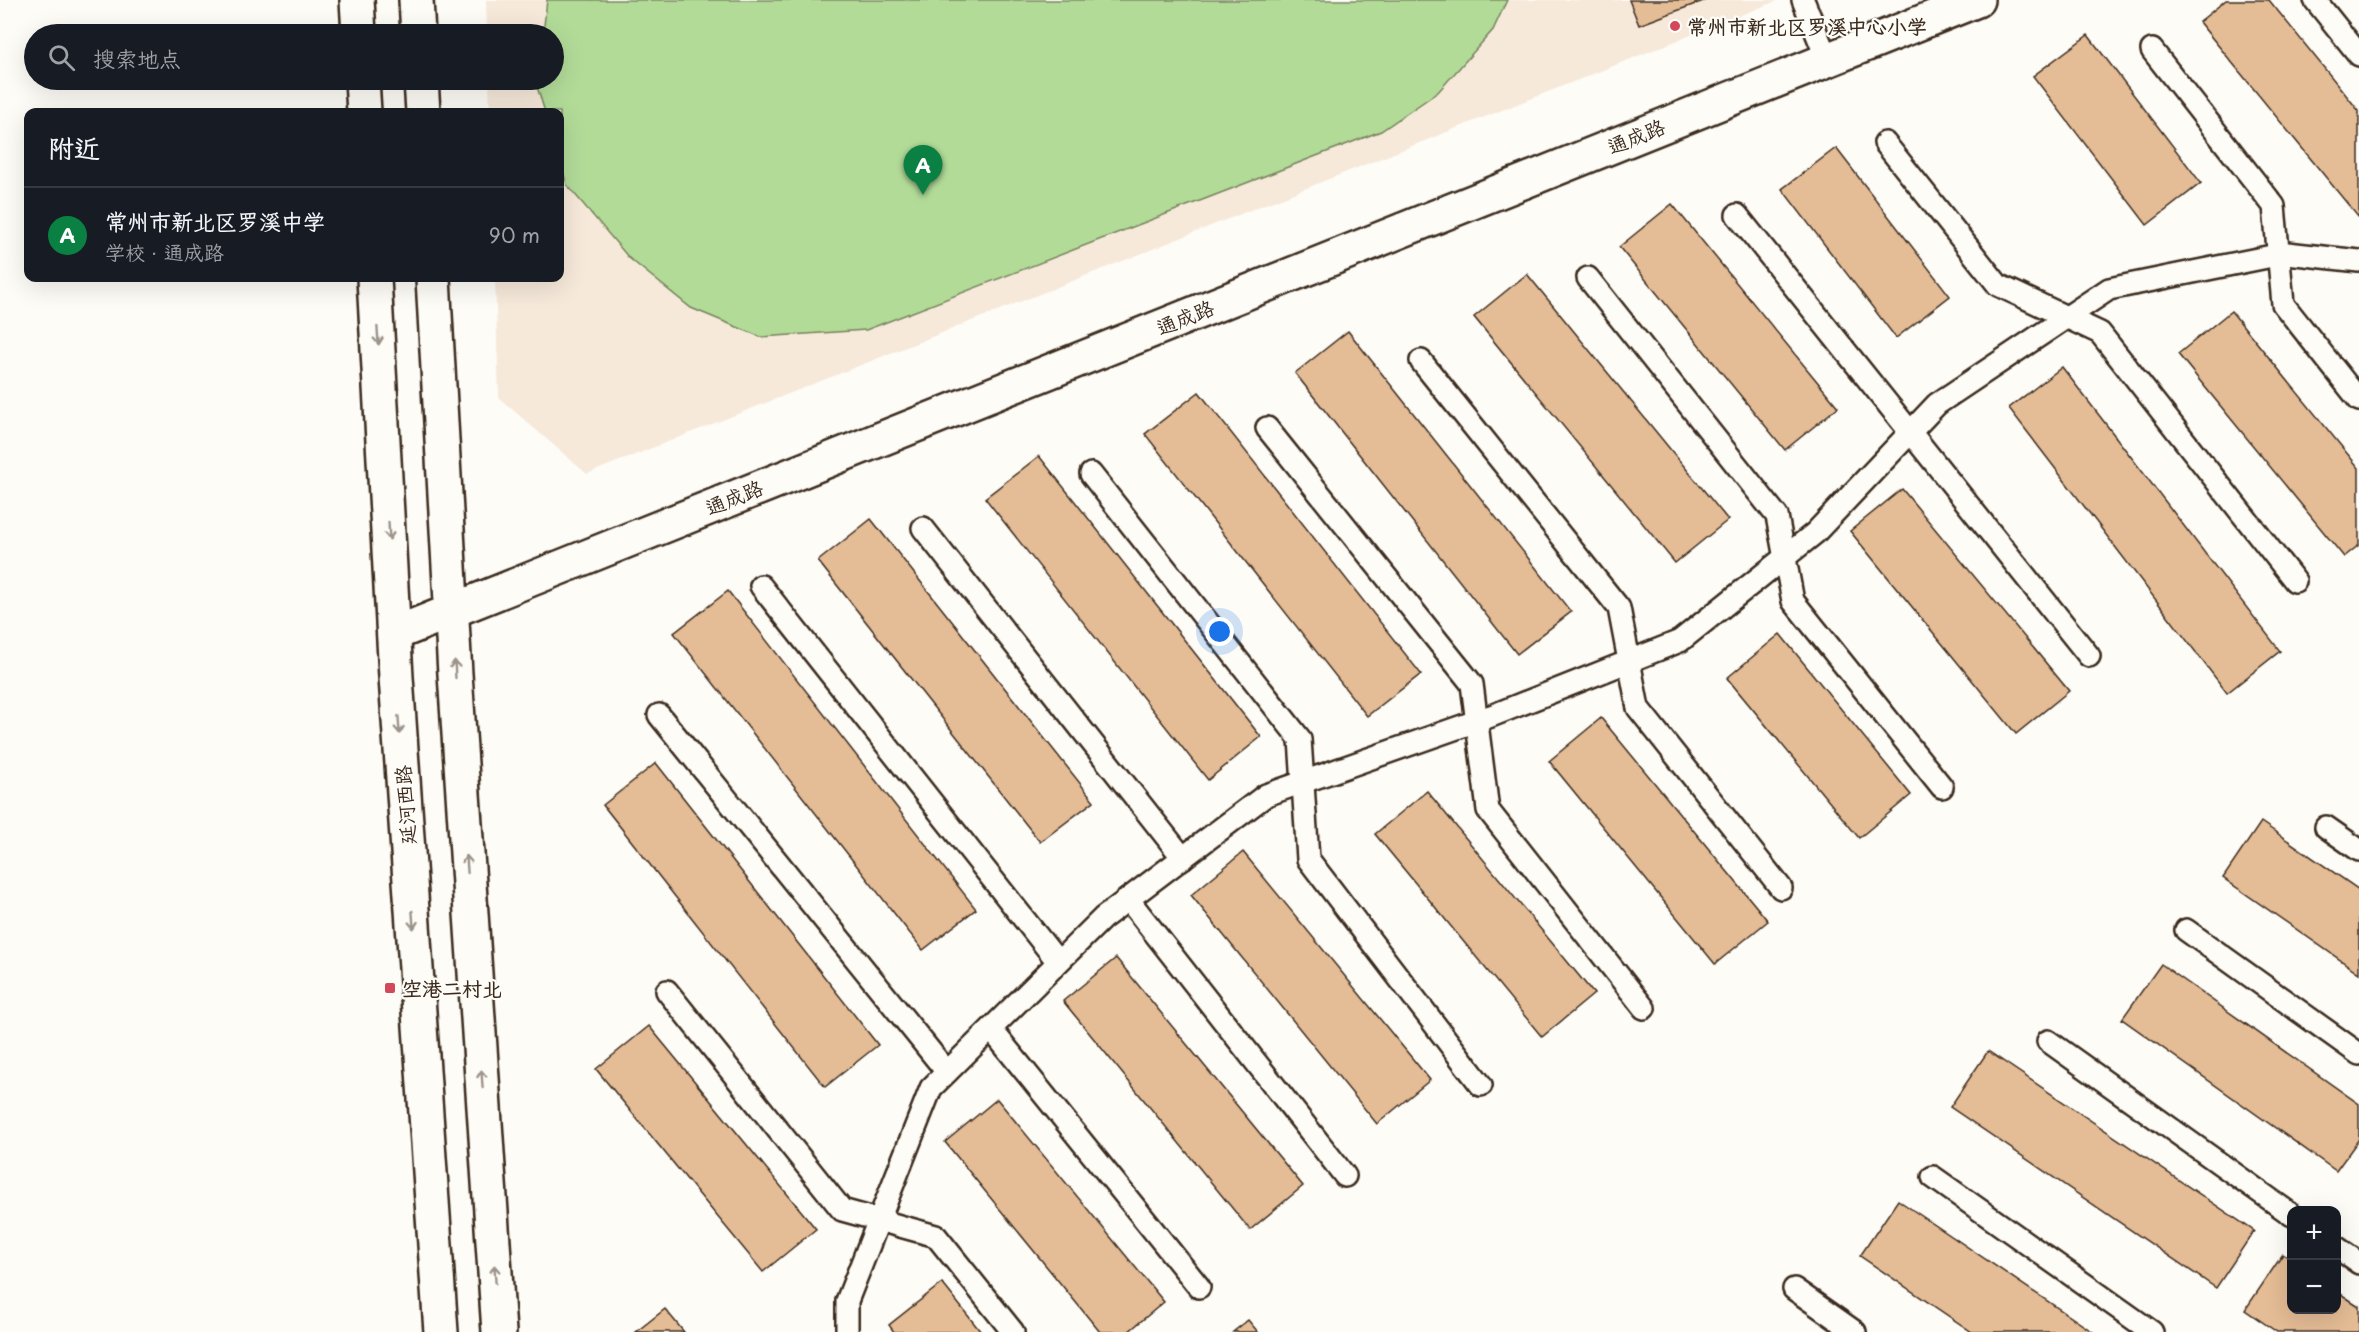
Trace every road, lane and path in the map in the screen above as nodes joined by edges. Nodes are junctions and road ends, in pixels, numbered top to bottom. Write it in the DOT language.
graph roads {
  1 [pos="357,0"];
  2 [pos="416,0"];
  3 [pos="1803,0"];
  4 [pos="1977,0"];
  5 [pos="2315,0"];
  6 [pos="358,24"];
  7 [pos="417,24"];
  8 [pos="2152,50"];
  9 [pos="2359,55"];
  10 [pos="1827,59"];
  11 [pos="363,90"];
  12 [pos="422,90"];
  13 [pos="364,108"];
  14 [pos="423,108"];
  15 [pos="1885,142"];
  16 [pos="1737,215"];
  17 [pos="2279,255"];
  18 [pos="2359,261"];
  19 [pos="1588,278"];
  20 [pos="374,282"];
  21 [pos="433,282"];
  22 [pos="2066,317"];
  23 [pos="1421,361"];
  24 [pos="2359,400"];
  25 [pos="1267,428"];
  26 [pos="1910,432"];
  27 [pos="1091,474"];
  28 [pos="923,528"];
  29 [pos="1785,557"];
  30 [pos="2295,581"];
  31 [pos="761,586"];
  32 [pos="452,610"];
  33 [pos="394,634"];
  34 [pos="2089,656"];
  35 [pos="1629,661"];
  36 [pos="659,715"];
  37 [pos="1477,721"];
  38 [pos="1303,782"];
  39 [pos="1942,787"];
  40 [pos="2326,827"];
  41 [pos="2359,850"];
  42 [pos="1183,858"];
  43 [pos="1781,888"];
  44 [pos="1128,899"];
  45 [pos="2186,930"];
  46 [pos="1058,962"];
  47 [pos="666,991"];
  48 [pos="1644,1008"];
  49 [pos="991,1029"];
  50 [pos="2048,1041"];
  51 [pos="2359,1054"];
  52 [pos="947,1072"];
  53 [pos="1480,1085"];
  54 [pos="1345,1176"];
  55 [pos="1933,1177"];
  56 [pos="2287,1211"];
  57 [pos="879,1220"];
  58 [pos="2341,1250"];
  59 [pos="2359,1263"];
  60 [pos="1199,1287"];
  61 [pos="1794,1289"];
  62 [pos="441,1332"];
  63 [pos="499,1332"];
  64 [pos="847,1332"];
  65 [pos="1013,1332"];
  66 [pos="1855,1332"];
  67 [pos="2152,1332"];
  1 -- 6 [label="street"];
  2 -- 7 [label="street"];
  3 -- 10 [label="lane"];
  4 -- 10 [label="street, 通成路"];
  5 -- 9 [label="lane"];
  8 -- 17 [label="lane"];
  10 -- 32 [label="street, 通成路"];
  11 -- 13 [label="street"];
  12 -- 14 [label="street"];
  15 -- 22 [label="lane"];
  16 -- 26 [label="lane"];
  17 -- 18 [label="lane"];
  17 -- 22 [label="lane"];
  17 -- 24 [label="lane"];
  19 -- 29 [label="lane"];
  20 -- 33 [label="street, 延河西路, one-way"];
  21 -- 32 [label="street"];
  22 -- 26 [label="lane"];
  22 -- 30 [label="lane"];
  23 -- 35 [label="lane"];
  25 -- 37 [label="lane"];
  26 -- 29 [label="lane"];
  26 -- 34 [label="lane"];
  27 -- 38 [label="lane"];
  28 -- 42 [label="lane"];
  29 -- 35 [label="lane"];
  29 -- 39 [label="lane"];
  31 -- 46 [label="lane"];
  32 -- 33 [label="street, 通成路"];
  63 -- 32 [label="street, one-way"];
  33 -- 62 [label="street, 延河西路, one-way"];
  35 -- 37 [label="lane"];
  35 -- 43 [label="lane"];
  36 -- 52 [label="lane"];
  37 -- 38 [label="lane"];
  37 -- 48 [label="lane"];
  38 -- 42 [label="lane"];
  38 -- 53 [label="lane"];
  40 -- 41 [label="lane"];
  42 -- 44 [label="lane"];
  44 -- 46 [label="lane"];
  44 -- 54 [label="lane"];
  45 -- 51 [label="lane"];
  46 -- 49 [label="lane"];
  47 -- 57 [label="lane"];
  49 -- 52 [label="lane"];
  49 -- 60 [label="lane"];
  50 -- 56 [label="lane"];
  52 -- 57 [label="lane"];
  55 -- 67 [label="lane"];
  57 -- 64 [label="lane"];
  57 -- 65 [label="lane"];
  58 -- 59 [label="lane"];
  61 -- 66 [label="lane"];
}
